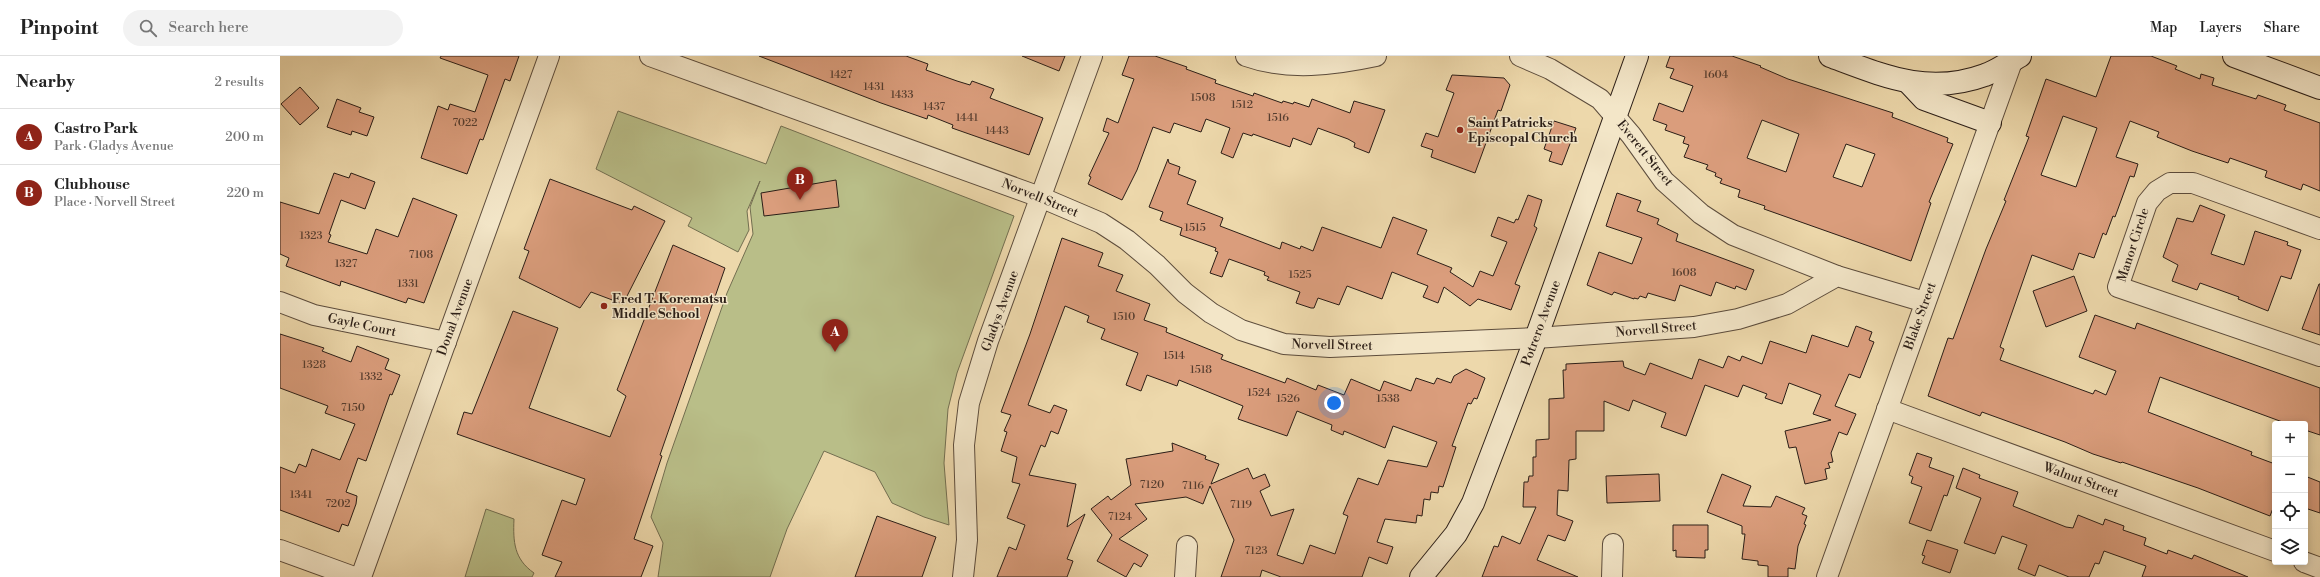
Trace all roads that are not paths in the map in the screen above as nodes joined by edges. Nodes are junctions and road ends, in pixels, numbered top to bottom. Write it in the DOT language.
graph roads {
  1 [pos="549,56"];
  2 [pos="650,56"];
  3 [pos="1092,56"];
  4 [pos="1246,56"];
  5 [pos="1376,56"];
  6 [pos="1520,56"];
  7 [pos="1637,56"];
  8 [pos="1830,56"];
  9 [pos="2234,56"];
  10 [pos="2016,57"];
  11 [pos="1909,83"];
  12 [pos="2320,88"];
  13 [pos="1615,117"];
  14 [pos="1990,123"];
  15 [pos="1040,197"];
  16 [pos="2320,229"];
  17 [pos="1837,276"];
  18 [pos="280,302"];
  19 [pos="1925,302"];
  20 [pos="1536,338"];
  21 [pos="446,342"];
  22 [pos="2320,356"];
  23 [pos="1887,409"];
  24 [pos="1613,544"];
  25 [pos="1187,546"];
  26 [pos="280,550"];
  27 [pos="2272,550"];
  28 [pos="2308,564"];
  29 [pos="2320,568"];
  30 [pos="354,577"];
  31 [pos="361,577"];
  32 [pos="963,577"];
  33 [pos="1185,577"];
  34 [pos="1421,577"];
  35 [pos="1612,577"];
  36 [pos="1826,577"];
  1 -- 21 [label="street, Donal Avenue"];
  2 -- 15 [label="street, Norvell Street"];
  3 -- 15 [label="street, Gladys Avenue"];
  4 -- 5 [label="street"];
  6 -- 13 [label="street, Everett Street"];
  7 -- 13 [label="street, Potrero Avenue"];
  8 -- 11 [label="street"];
  9 -- 12 [label="street"];
  10 -- 11 [label="street"];
  10 -- 14 [label="street, Blake Street"];
  11 -- 14 [label="street"];
  13 -- 17 [label="street, Everett Street"];
  13 -- 20 [label="street, Potrero Avenue"];
  14 -- 19 [label="street, Blake Street"];
  15 -- 20 [label="street, Norvell Street"];
  15 -- 32 [label="street, Gladys Avenue"];
  16 -- 22 [label="street, Manor Circle"];
  17 -- 19 [label="street"];
  17 -- 20 [label="street, Norvell Street"];
  18 -- 21 [label="street, Gayle Court"];
  19 -- 23 [label="street, Blake Street"];
  20 -- 34 [label="street, Potrero Avenue"];
  21 -- 31 [label="street, Donal Avenue"];
  23 -- 27 [label="street, Walnut Street"];
  23 -- 36 [label="street, Blake Street"];
  24 -- 35 [label="street"];
  25 -- 33 [label="street"];
  26 -- 30 [label="street"];
  28 -- 29 [label="street"];
}
